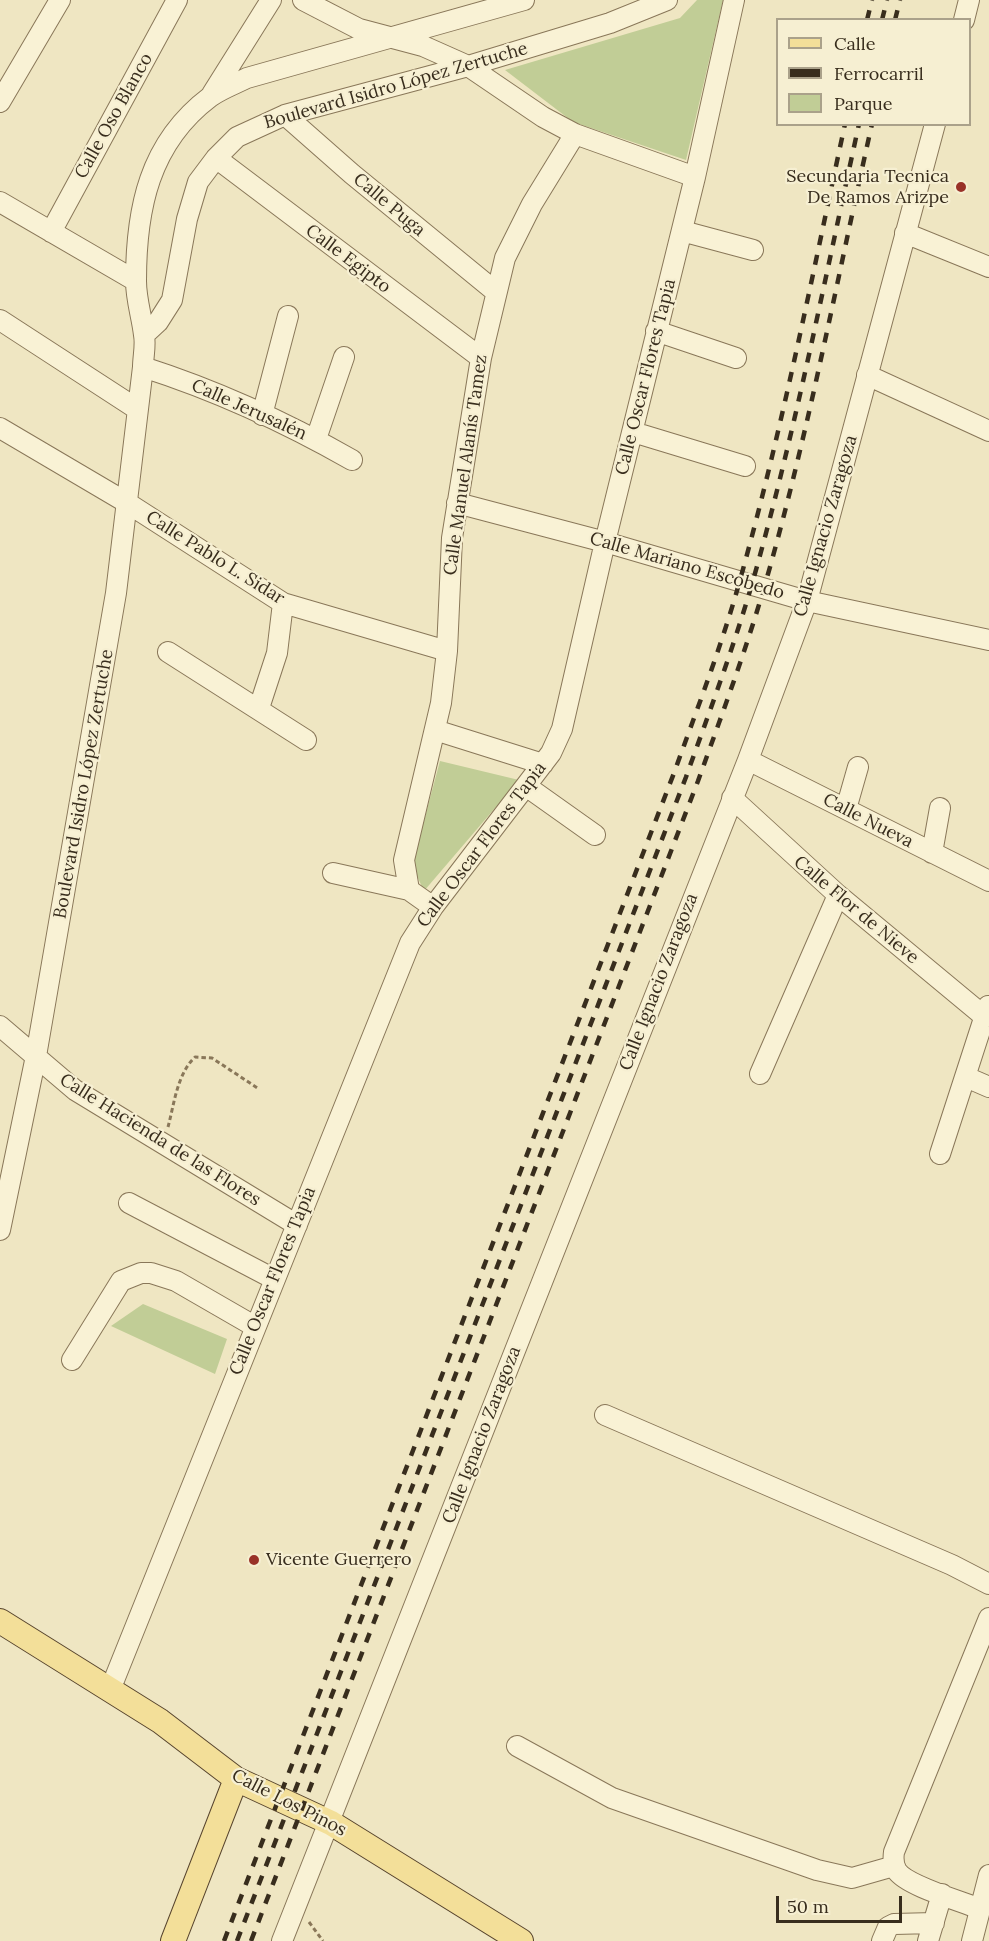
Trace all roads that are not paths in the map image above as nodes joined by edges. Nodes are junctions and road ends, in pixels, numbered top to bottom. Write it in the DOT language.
graph roads {
  1 [pos="60,0"];
  2 [pos="177,0"];
  3 [pos="271,0"];
  4 [pos="303,0"];
  5 [pos="524,0"];
  6 [pos="667,0"];
  7 [pos="734,0"];
  8 [pos="969,0"];
  9 [pos="479,5"];
  10 [pos="964,18"];
  11 [pos="387,37"];
  12 [pos="468,66"];
  13 [pos="211,96"];
  14 [pos="0,102"];
  15 [pos="285,115"];
  16 [pos="933,126"];
  17 [pos="575,134"];
  18 [pos="216,158"];
  19 [pos="695,177"];
  20 [pos="0,202"];
  21 [pos="682,231"];
  22 [pos="51,232"];
  23 [pos="905,233"];
  24 [pos="753,250"];
  25 [pos="989,267"];
  26 [pos="136,281"];
  27 [pos="496,292"];
  28 [pos="288,316"];
  29 [pos="0,320"];
  30 [pos="656,331"];
  31 [pos="144,335"];
  32 [pos="344,357"];
  33 [pos="481,358"];
  34 [pos="736,358"];
  35 [pos="143,367"];
  36 [pos="867,375"];
  37 [pos="137,409"];
  38 [pos="262,415"];
  39 [pos="0,428"];
  40 [pos="989,431"];
  41 [pos="633,432"];
  42 [pos="316,440"];
  43 [pos="352,460"];
  44 [pos="745,466"];
  45 [pos="457,503"];
  46 [pos="129,504"];
  47 [pos="605,542"];
  48 [pos="807,601"];
  49 [pos="283,603"];
  50 [pos="989,640"];
  51 [pos="447,651"];
  52 [pos="168,652"];
  53 [pos="259,708"];
  54 [pos="435,730"];
  55 [pos="306,740"];
  56 [pos="748,760"];
  57 [pos="543,764"];
  58 [pos="858,767"];
  59 [pos="526,786"];
  60 [pos="732,798"];
  61 [pos="940,808"];
  62 [pos="846,809"];
  63 [pos="595,835"];
  64 [pos="932,853"];
  65 [pos="333,873"];
  66 [pos="989,881"];
  67 [pos="409,890"];
  68 [pos="838,895"];
  69 [pos="433,907"];
  70 [pos="987,1010"];
  71 [pos="0,1026"];
  72 [pos="36,1056"];
  73 [pos="760,1074"];
  74 [pos="966,1077"];
  75 [pos="989,1087"];
  76 [pos="940,1154"];
  77 [pos="129,1203"];
  78 [pos="297,1226"];
  79 [pos="0,1230"];
  80 [pos="274,1279"];
  81 [pos="254,1326"];
  82 [pos="72,1360"];
  83 [pos="606,1415"];
  84 [pos="989,1584"];
  85 [pos="989,1618"];
  86 [pos="0,1621"];
  87 [pos="110,1690"];
  88 [pos="517,1746"];
  89 [pos="236,1779"];
  90 [pos="331,1823"];
  91 [pos="894,1866"];
  92 [pos="989,1875"];
  93 [pos="942,1894"];
  94 [pos="980,1909"];
  95 [pos="931,1932"];
  96 [pos="173,1941"];
  97 [pos="282,1941"];
  98 [pos="521,1941"];
  99 [pos="882,1941"];
  100 [pos="972,1941"];
  1 -- 14 [label="street"];
  2 -- 22 [label="street, Calle Oso Blanco"];
  3 -- 13 [label="street"];
  4 -- 11 [label="street"];
  5 -- 9 [label="street, Boulevard Isidro López Zertuche"];
  6 -- 12 [label="street, Boulevard Isidro López Zertuche"];
  7 -- 19 [label="street, Calle Oscar Flores Tapia"];
  8 -- 10 [label="street"];
  9 -- 11 [label="street, Boulevard Isidro López Zertuche"];
  11 -- 12 [label="street"];
  11 -- 13 [label="street, Boulevard Isidro López Zertuche"];
  12 -- 15 [label="street, Boulevard Isidro López Zertuche"];
  12 -- 17 [label="street"];
  13 -- 26 [label="street, Boulevard Isidro López Zertuche"];
  15 -- 18 [label="street, Boulevard Isidro López Zertuche"];
  15 -- 27 [label="street, Calle Puga"];
  16 -- 23 [label="street, Calle Ignacio Zaragoza"];
  17 -- 19 [label="street"];
  17 -- 27 [label="street, Calle Manuel Alanís Tamez"];
  18 -- 31 [label="street, Boulevard Isidro López Zertuche"];
  18 -- 33 [label="street, Calle Egipto"];
  19 -- 21 [label="street, Calle Oscar Flores Tapia"];
  20 -- 22 [label="street"];
  21 -- 24 [label="street"];
  21 -- 30 [label="street, Calle Oscar Flores Tapia"];
  22 -- 26 [label="street"];
  23 -- 25 [label="street"];
  23 -- 36 [label="street, Calle Ignacio Zaragoza"];
  26 -- 31 [label="street, Boulevard Isidro López Zertuche"];
  27 -- 33 [label="street, Calle Manuel Alanís Tamez"];
  28 -- 38 [label="street"];
  29 -- 37 [label="street"];
  30 -- 34 [label="street"];
  30 -- 41 [label="street, Calle Oscar Flores Tapia"];
  31 -- 35 [label="street, Boulevard Isidro López Zertuche"];
  32 -- 42 [label="street"];
  33 -- 45 [label="street, Calle Manuel Alanís Tamez"];
  35 -- 37 [label="street, Boulevard Isidro López Zertuche"];
  35 -- 38 [label="street, Calle Jerusalén"];
  36 -- 40 [label="street"];
  36 -- 48 [label="street, Calle Ignacio Zaragoza"];
  37 -- 46 [label="street, Boulevard Isidro López Zertuche"];
  38 -- 42 [label="street, Calle Jerusalén"];
  39 -- 46 [label="street, Calle Pablo L. Sidar"];
  41 -- 44 [label="street"];
  41 -- 47 [label="street, Calle Oscar Flores Tapia"];
  42 -- 43 [label="street, Calle Jerusalén"];
  45 -- 47 [label="street, Calle Mariano Escobedo"];
  45 -- 51 [label="street, Calle Manuel Alanís Tamez"];
  46 -- 49 [label="street, Calle Pablo L. Sidar"];
  46 -- 72 [label="street, Boulevard Isidro López Zertuche"];
  47 -- 48 [label="street, Calle Mariano Escobedo"];
  47 -- 57 [label="street, Calle Oscar Flores Tapia"];
  48 -- 50 [label="street, Calle Mariano Escobedo"];
  48 -- 56 [label="street, Calle Ignacio Zaragoza"];
  49 -- 51 [label="street, Calle Pablo L. Sidar"];
  49 -- 53 [label="street"];
  51 -- 54 [label="street, Calle Manuel Alanís Tamez"];
  52 -- 53 [label="street"];
  53 -- 55 [label="street"];
  54 -- 57 [label="street"];
  54 -- 67 [label="street, Calle Manuel Alanís Tamez"];
  56 -- 60 [label="street, Calle Ignacio Zaragoza"];
  56 -- 62 [label="street, Calle Nueva"];
  57 -- 59 [label="street, Calle Oscar Flores Tapia"];
  58 -- 62 [label="street"];
  59 -- 63 [label="street"];
  59 -- 69 [label="street, Calle Oscar Flores Tapia"];
  60 -- 68 [label="street, Calle Flor de Nieve"];
  60 -- 90 [label="street, Calle Ignacio Zaragoza"];
  61 -- 64 [label="street"];
  62 -- 64 [label="street, Calle Nueva"];
  64 -- 66 [label="street, Calle Nueva"];
  65 -- 67 [label="street"];
  67 -- 69 [label="street"];
  68 -- 70 [label="street, Calle Flor de Nieve"];
  68 -- 73 [label="street"];
  69 -- 78 [label="street, Calle Oscar Flores Tapia"];
  70 -- 74 [label="street"];
  71 -- 72 [label="street, Calle Hacienda de las Flores"];
  72 -- 78 [label="street, Calle Hacienda de las Flores"];
  72 -- 79 [label="street, Boulevard Isidro López Zertuche"];
  74 -- 75 [label="street"];
  74 -- 76 [label="street"];
  77 -- 80 [label="street"];
  78 -- 80 [label="street, Calle Oscar Flores Tapia"];
  80 -- 81 [label="street, Calle Oscar Flores Tapia"];
  81 -- 82 [label="street"];
  81 -- 87 [label="street, Calle Oscar Flores Tapia"];
  83 -- 84 [label="street"];
  85 -- 91 [label="street"];
  86 -- 87 [label="main road, Calle Los Pinos"];
  87 -- 89 [label="main road, Calle Los Pinos"];
  88 -- 91 [label="street"];
  89 -- 90 [label="main road, Calle Los Pinos"];
  89 -- 96 [label="main road"];
  90 -- 97 [label="street, Calle Ignacio Zaragoza"];
  90 -- 98 [label="main road, Calle Los Pinos"];
  91 -- 93 [label="street"];
  92 -- 94 [label="street"];
  93 -- 94 [label="street"];
  93 -- 95 [label="street"];
  94 -- 100 [label="street"];
  95 -- 99 [label="street"];
}
